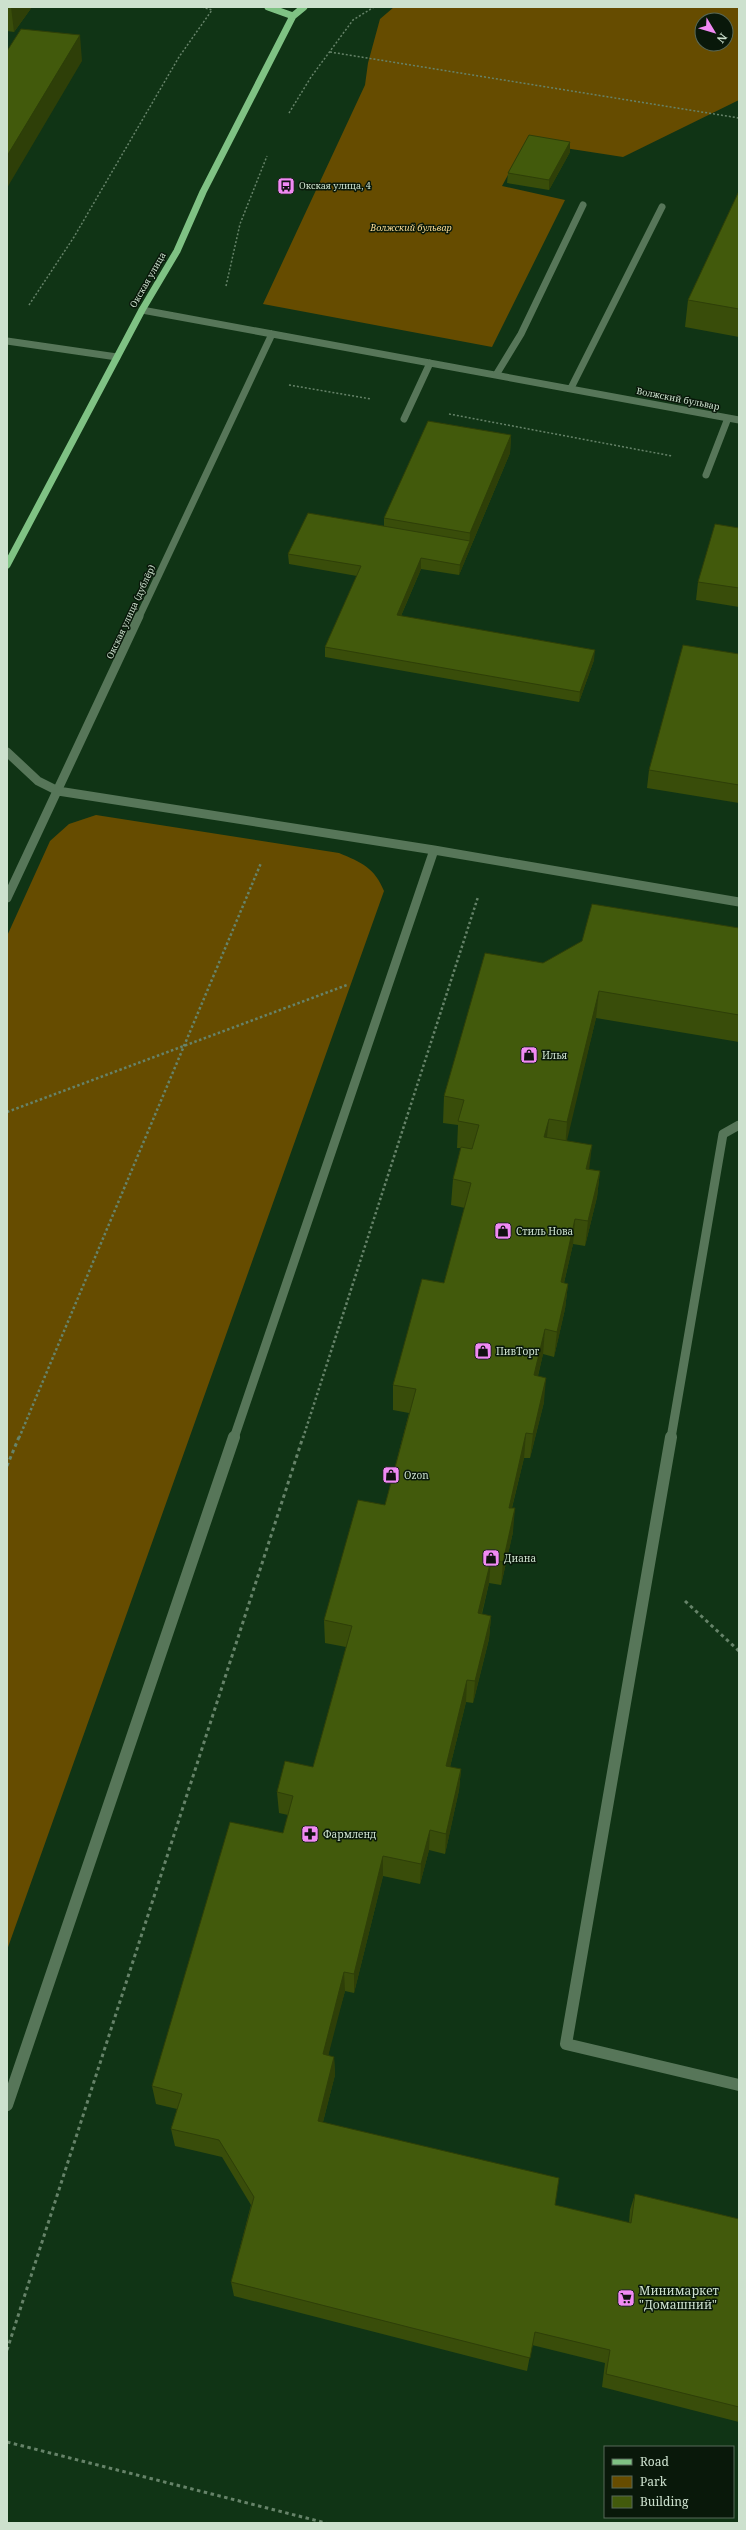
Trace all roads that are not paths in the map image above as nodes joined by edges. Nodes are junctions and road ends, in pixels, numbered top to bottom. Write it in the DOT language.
graph roads {
  1 [pos="268,7"];
  2 [pos="304,7"];
  3 [pos="293,16"];
  4 [pos="583,205"];
  5 [pos="662,207"];
  6 [pos="142,310"];
  7 [pos="272,334"];
  8 [pos="7,341"];
  9 [pos="117,357"];
  10 [pos="430,363"];
  11 [pos="496,375"];
  12 [pos="571,388"];
  13 [pos="728,418"];
  14 [pos="404,419"];
  15 [pos="739,420"];
  16 [pos="706,475"];
  17 [pos="7,565"];
  18 [pos="7,752"];
  19 [pos="58,791"];
  20 [pos="434,850"];
  21 [pos="7,898"];
  22 [pos="739,902"];
  23 [pos="739,1125"];
  24 [pos="739,2085"];
  25 [pos="7,2105"];
  1 -- 3 [label="main road"];
  2 -- 3 [label="main road, Окская улица"];
  3 -- 6 [label="main road, Окская улица"];
  4 -- 11 [label="street"];
  5 -- 12 [label="street"];
  6 -- 7 [label="street, Волжский бульвар"];
  6 -- 9 [label="main road, Окская улица"];
  7 -- 10 [label="street, Волжский бульвар"];
  7 -- 19 [label="street, Окская улица (дублёр)"];
  8 -- 9 [label="street"];
  9 -- 17 [label="main road, Окская улица"];
  10 -- 11 [label="street, Волжский бульвар"];
  10 -- 14 [label="street"];
  11 -- 12 [label="street, Волжский бульвар"];
  12 -- 13 [label="street, Волжский бульвар"];
  13 -- 15 [label="street, Волжский бульвар"];
  13 -- 16 [label="street"];
  18 -- 19 [label="street"];
  19 -- 20 [label="street"];
  19 -- 21 [label="street, Окская улица (дублёр)"];
  20 -- 22 [label="street"];
  20 -- 25 [label="street"];
  23 -- 24 [label="street"];
}
